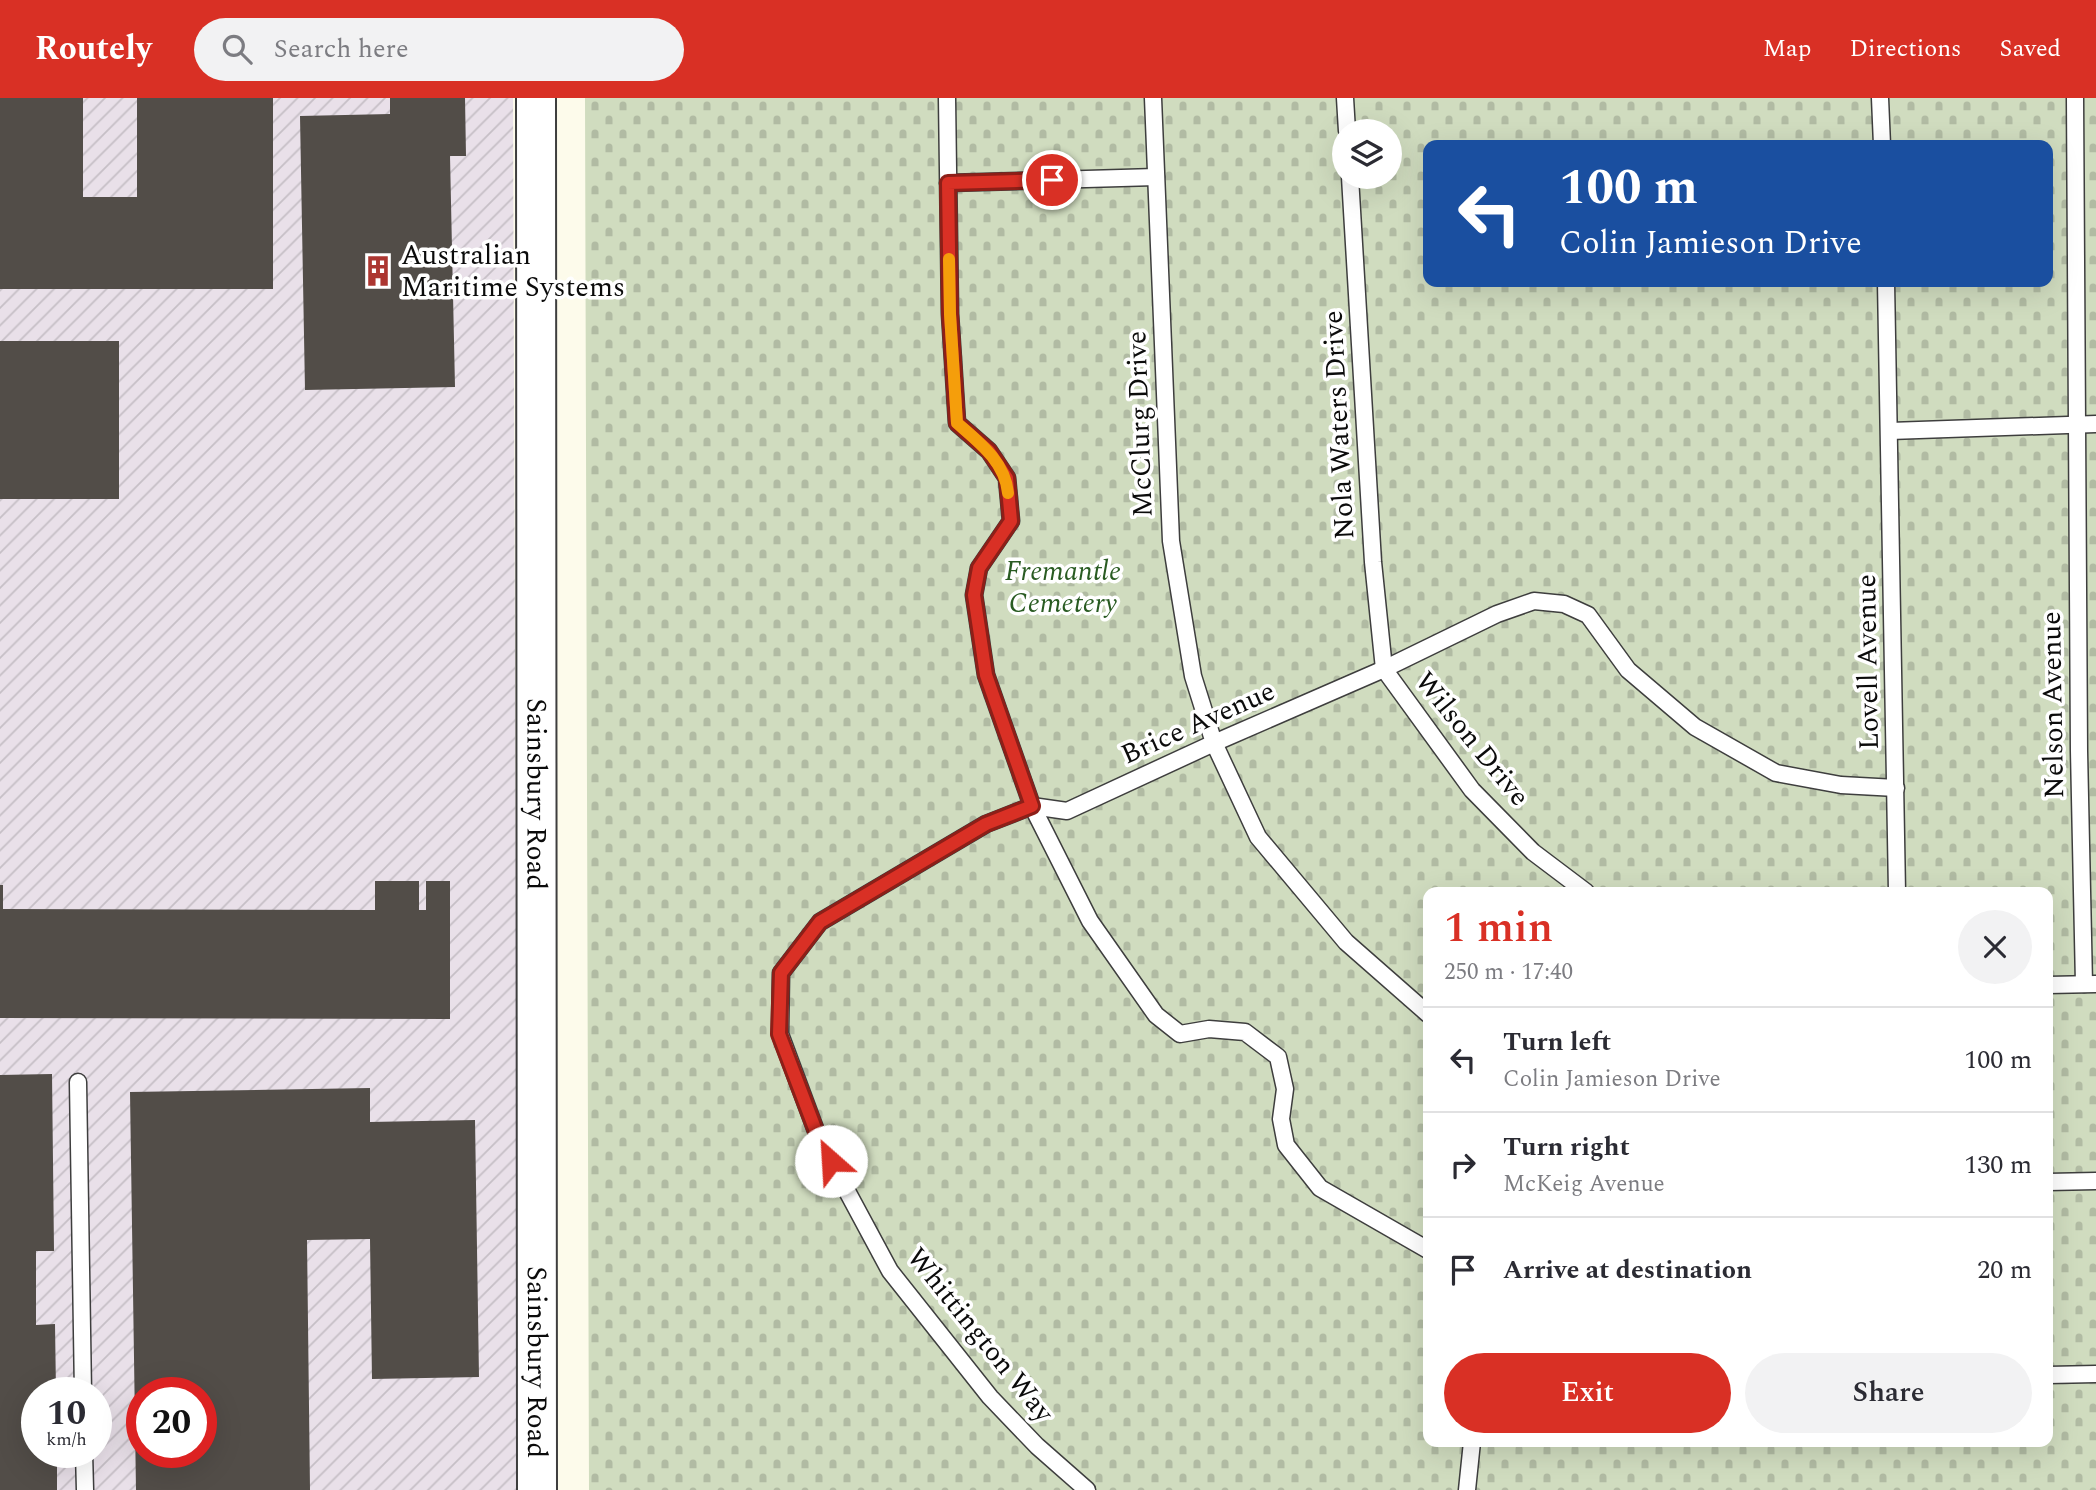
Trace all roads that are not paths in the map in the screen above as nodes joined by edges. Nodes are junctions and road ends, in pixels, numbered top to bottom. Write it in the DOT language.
graph roads {
  1 [pos="536,98"];
  2 [pos="947,98"];
  3 [pos="1153,98"];
  4 [pos="1345,98"];
  5 [pos="1880,98"];
  6 [pos="2075,98"];
  7 [pos="1346,119"];
  8 [pos="1882,140"];
  9 [pos="1156,177"];
  10 [pos="948,183"];
  11 [pos="1351,189"];
  12 [pos="1886,287"];
  13 [pos="2096,424"];
  14 [pos="2078,425"];
  15 [pos="1890,431"];
  16 [pos="1384,669"];
  17 [pos="1214,743"];
  18 [pos="1896,788"];
  19 [pos="1032,806"];
  20 [pos="1579,887"];
  21 [pos="1897,887"];
  22 [pos="2090,984"];
  23 [pos="2053,985"];
  24 [pos="1423,1010"];
  25 [pos="78,1082"];
  26 [pos="2096,1181"];
  27 [pos="2053,1182"];
  28 [pos="1423,1247"];
  29 [pos="2096,1374"];
  30 [pos="2053,1375"];
  31 [pos="83,1377"];
  32 [pos="1471,1447"];
  33 [pos="84,1468"];
  34 [pos="85,1490"];
  35 [pos="537,1490"];
  36 [pos="1087,1490"];
  37 [pos="1467,1490"];
  1 -- 35 [label="street, Sainsbury Road"];
  2 -- 10 [label="lane"];
  3 -- 9 [label="lane, McClurg Drive"];
  4 -- 7 [label="lane"];
  5 -- 8 [label="lane"];
  6 -- 14 [label="lane, Nelson Avenue"];
  9 -- 10 [label="lane"];
  9 -- 17 [label="lane, McClurg Drive"];
  10 -- 19 [label="lane"];
  11 -- 16 [label="lane, Nola Waters Drive"];
  12 -- 15 [label="lane, Lovell Avenue"];
  13 -- 14 [label="lane"];
  14 -- 15 [label="lane"];
  14 -- 22 [label="lane, Nelson Avenue"];
  15 -- 18 [label="lane, Lovell Avenue"];
  16 -- 17 [label="lane, Brice Avenue"];
  16 -- 18 [label="lane, Brice Avenue"];
  16 -- 20 [label="lane, Wilson Drive"];
  17 -- 19 [label="lane, Brice Avenue"];
  17 -- 24 [label="lane, McClurg Drive"];
  18 -- 21 [label="lane, Lovell Avenue"];
  19 -- 28 [label="lane"];
  19 -- 36 [label="lane, Whittington Way"];
  22 -- 23 [label="lane"];
  25 -- 31 [label="lane"];
  26 -- 27 [label="lane"];
  29 -- 30 [label="lane"];
  32 -- 37 [label="lane"];
  33 -- 34 [label="lane"];
}
